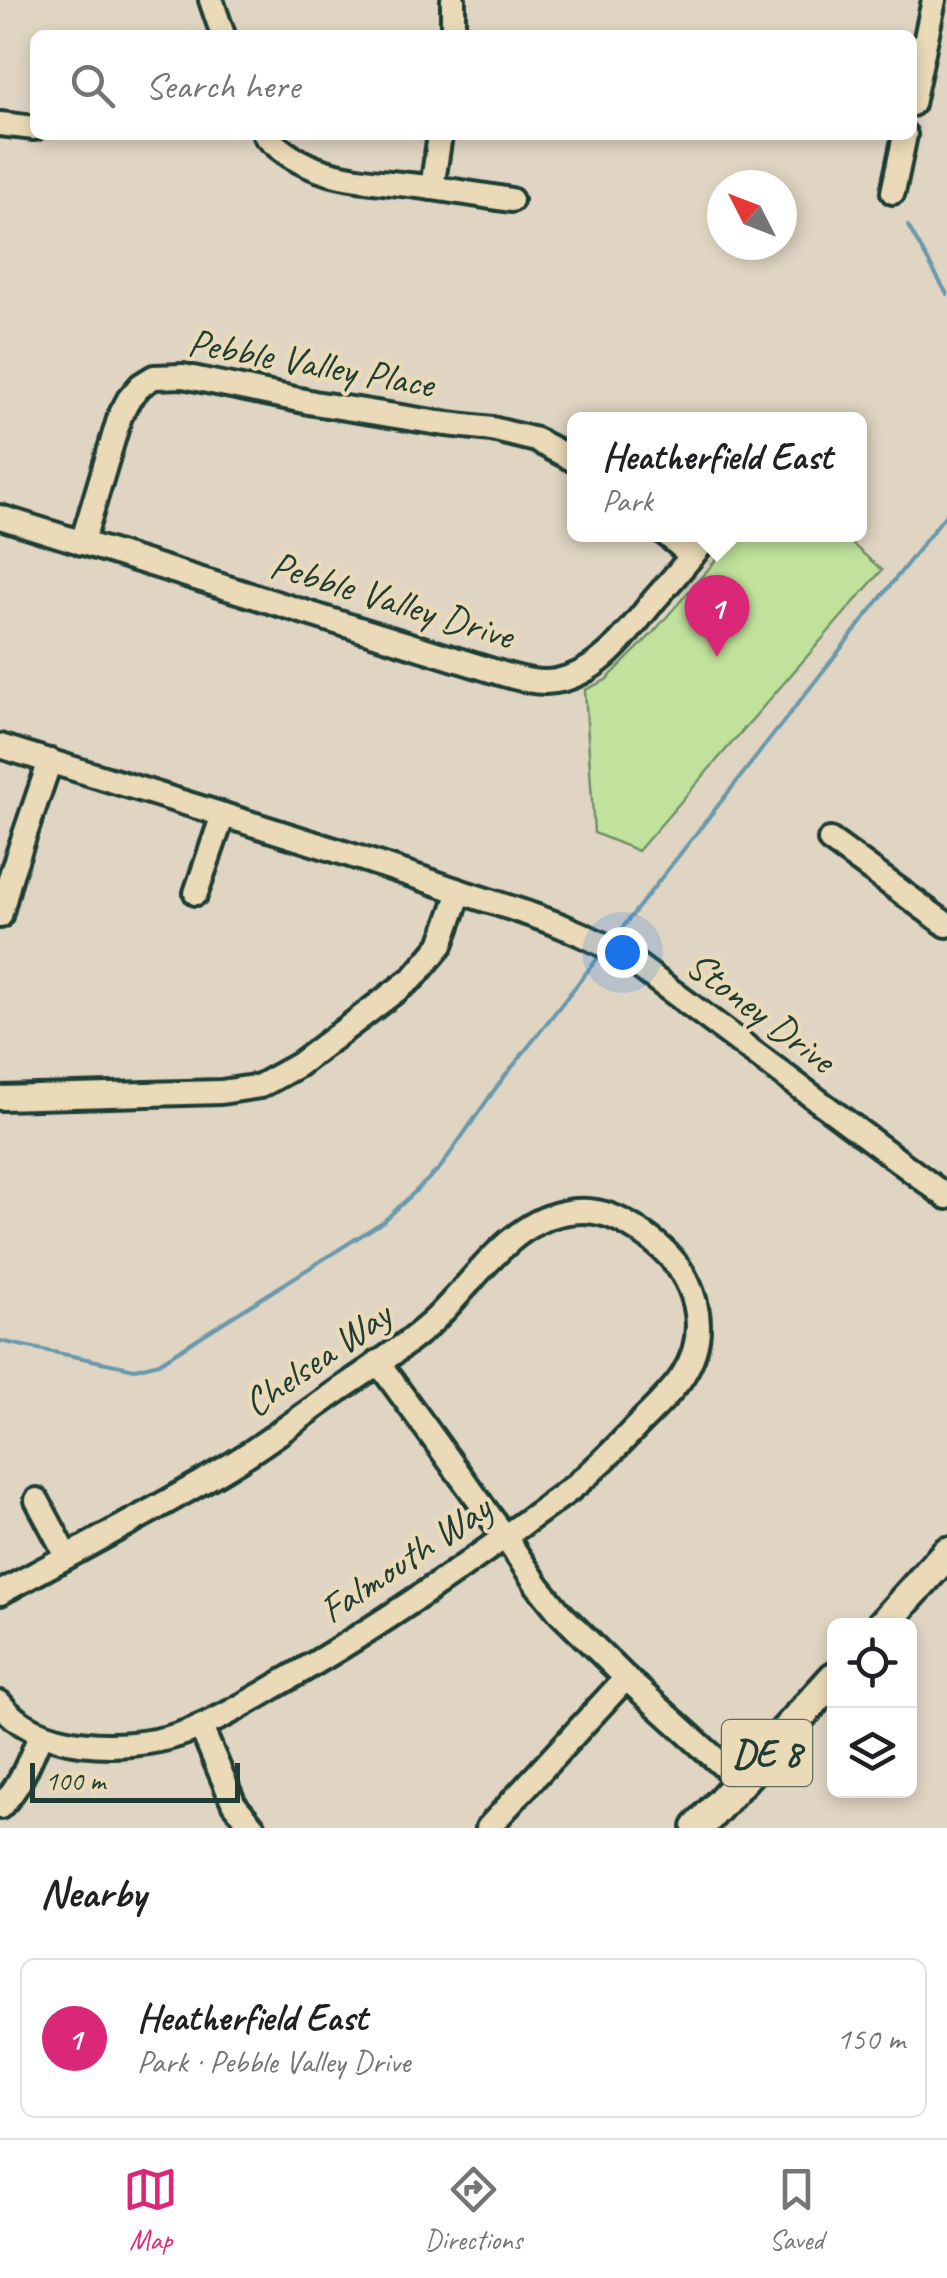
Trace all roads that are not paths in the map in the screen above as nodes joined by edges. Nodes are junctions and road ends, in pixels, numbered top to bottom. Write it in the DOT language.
graph roads {
  1 [pos="212,0"];
  2 [pos="453,0"];
  3 [pos="934,0"];
  4 [pos="221,30"];
  5 [pos="453,30"];
  6 [pos="917,80"];
  7 [pos="0,124"];
  8 [pos="30,127"];
  9 [pos="270,140"];
  10 [pos="439,140"];
  11 [pos="904,140"];
  12 [pos="432,188"];
  13 [pos="893,192"];
  14 [pos="511,200"];
  15 [pos="567,456"];
  16 [pos="0,516"];
  17 [pos="82,542"];
  18 [pos="675,542"];
  19 [pos="703,542"];
  20 [pos="692,556"];
  21 [pos="0,746"];
  22 [pos="50,761"];
  23 [pos="223,815"];
  24 [pos="830,840"];
  25 [pos="460,892"];
  26 [pos="196,893"];
  27 [pos="0,916"];
  28 [pos="947,925"];
  29 [pos="0,1098"];
  30 [pos="947,1197"];
  31 [pos="660,1247"];
  32 [pos="378,1362"];
  33 [pos="37,1500"];
  34 [pos="505,1537"];
  35 [pos="947,1553"];
  36 [pos="67,1556"];
  37 [pos="0,1593"];
  38 [pos="889,1618"];
  39 [pos="626,1678"];
  40 [pos="827,1686"];
  41 [pos="0,1703"];
  42 [pos="201,1727"];
  43 [pos="41,1734"];
  44 [pos="741,1782"];
  45 [pos="0,1807"];
  46 [pos="254,1828"];
  47 [pos="488,1828"];
  48 [pos="698,1828"];
  1 -- 4 [label="street"];
  2 -- 5 [label="street"];
  3 -- 6 [label="street"];
  7 -- 8 [label="street"];
  9 -- 12 [label="street"];
  10 -- 12 [label="street"];
  11 -- 13 [label="street"];
  12 -- 14 [label="street"];
  15 -- 17 [label="street, Pebble Valley Place"];
  16 -- 17 [label="street, Pebble Valley Drive"];
  17 -- 20 [label="street, Pebble Valley Drive"];
  18 -- 20 [label="street"];
  19 -- 20 [label="street, Pebble Valley Drive"];
  21 -- 22 [label="street, Stoney Drive"];
  22 -- 23 [label="street, Stoney Drive"];
  22 -- 27 [label="street"];
  23 -- 25 [label="street, Stoney Drive"];
  23 -- 26 [label="street"];
  24 -- 28 [label="street"];
  25 -- 29 [label="street"];
  25 -- 30 [label="street, Stoney Drive"];
  31 -- 32 [label="street, Chelsea Way"];
  31 -- 34 [label="street, Falmouth Way"];
  32 -- 34 [label="street"];
  32 -- 36 [label="street, Chelsea Way"];
  33 -- 36 [label="street"];
  34 -- 39 [label="street"];
  34 -- 42 [label="street, Falmouth Way"];
  35 -- 38 [label="highway"];
  36 -- 37 [label="street, Chelsea Way"];
  39 -- 44 [label="street"];
  39 -- 47 [label="street"];
  40 -- 44 [label="highway, DE 8"];
  41 -- 43 [label="street, Falmouth Way"];
  42 -- 43 [label="street, Falmouth Way"];
  42 -- 46 [label="street"];
  43 -- 45 [label="street"];
  44 -- 48 [label="highway, DE 8"];
}
